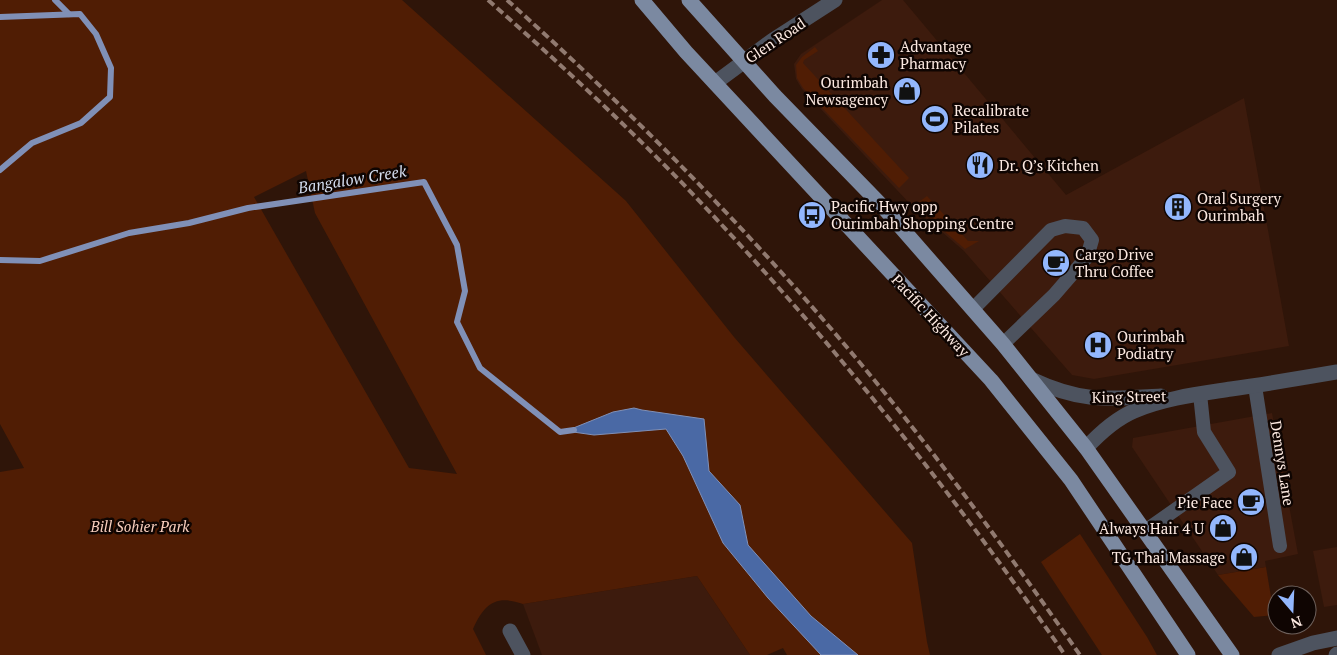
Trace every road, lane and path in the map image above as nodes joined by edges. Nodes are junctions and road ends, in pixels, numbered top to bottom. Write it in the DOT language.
graph roads {
  1 [pos="642,0"];
  2 [pos="689,0"];
  3 [pos="835,0"];
  4 [pos="744,60"];
  5 [pos="715,82"];
  6 [pos="972,309"];
  7 [pos="1003,344"];
  8 [pos="1337,372"];
  9 [pos="1031,379"];
  10 [pos="1255,386"];
  11 [pos="1200,394"];
  12 [pos="1086,448"];
  13 [pos="1145,531"];
  14 [pos="1280,546"];
  15 [pos="510,631"];
  16 [pos="1337,638"];
  17 [pos="523,655"];
  18 [pos="1188,655"];
  19 [pos="1232,655"];
  20 [pos="1279,655"];
  1 -- 5 [label="main road, Pacific Highway"];
  2 -- 4 [label="main road"];
  3 -- 4 [label="street, Glen Road"];
  4 -- 5 [label="street, Glen Road"];
  4 -- 6 [label="main road"];
  5 -- 18 [label="main road, Pacific Highway"];
  6 -- 7 [label="main road"];
  6 -- 7 [label="lane"];
  7 -- 9 [label="main road"];
  8 -- 10 [label="street, King Street"];
  9 -- 11 [label="street, King Street"];
  9 -- 12 [label="main road"];
  10 -- 11 [label="street, King Street"];
  10 -- 14 [label="lane, Dennys Lane"];
  11 -- 12 [label="street, King Street"];
  11 -- 13 [label="lane"];
  12 -- 13 [label="main road"];
  13 -- 19 [label="main road"];
  15 -- 17 [label="street"];
  16 -- 20 [label="street"];
}
